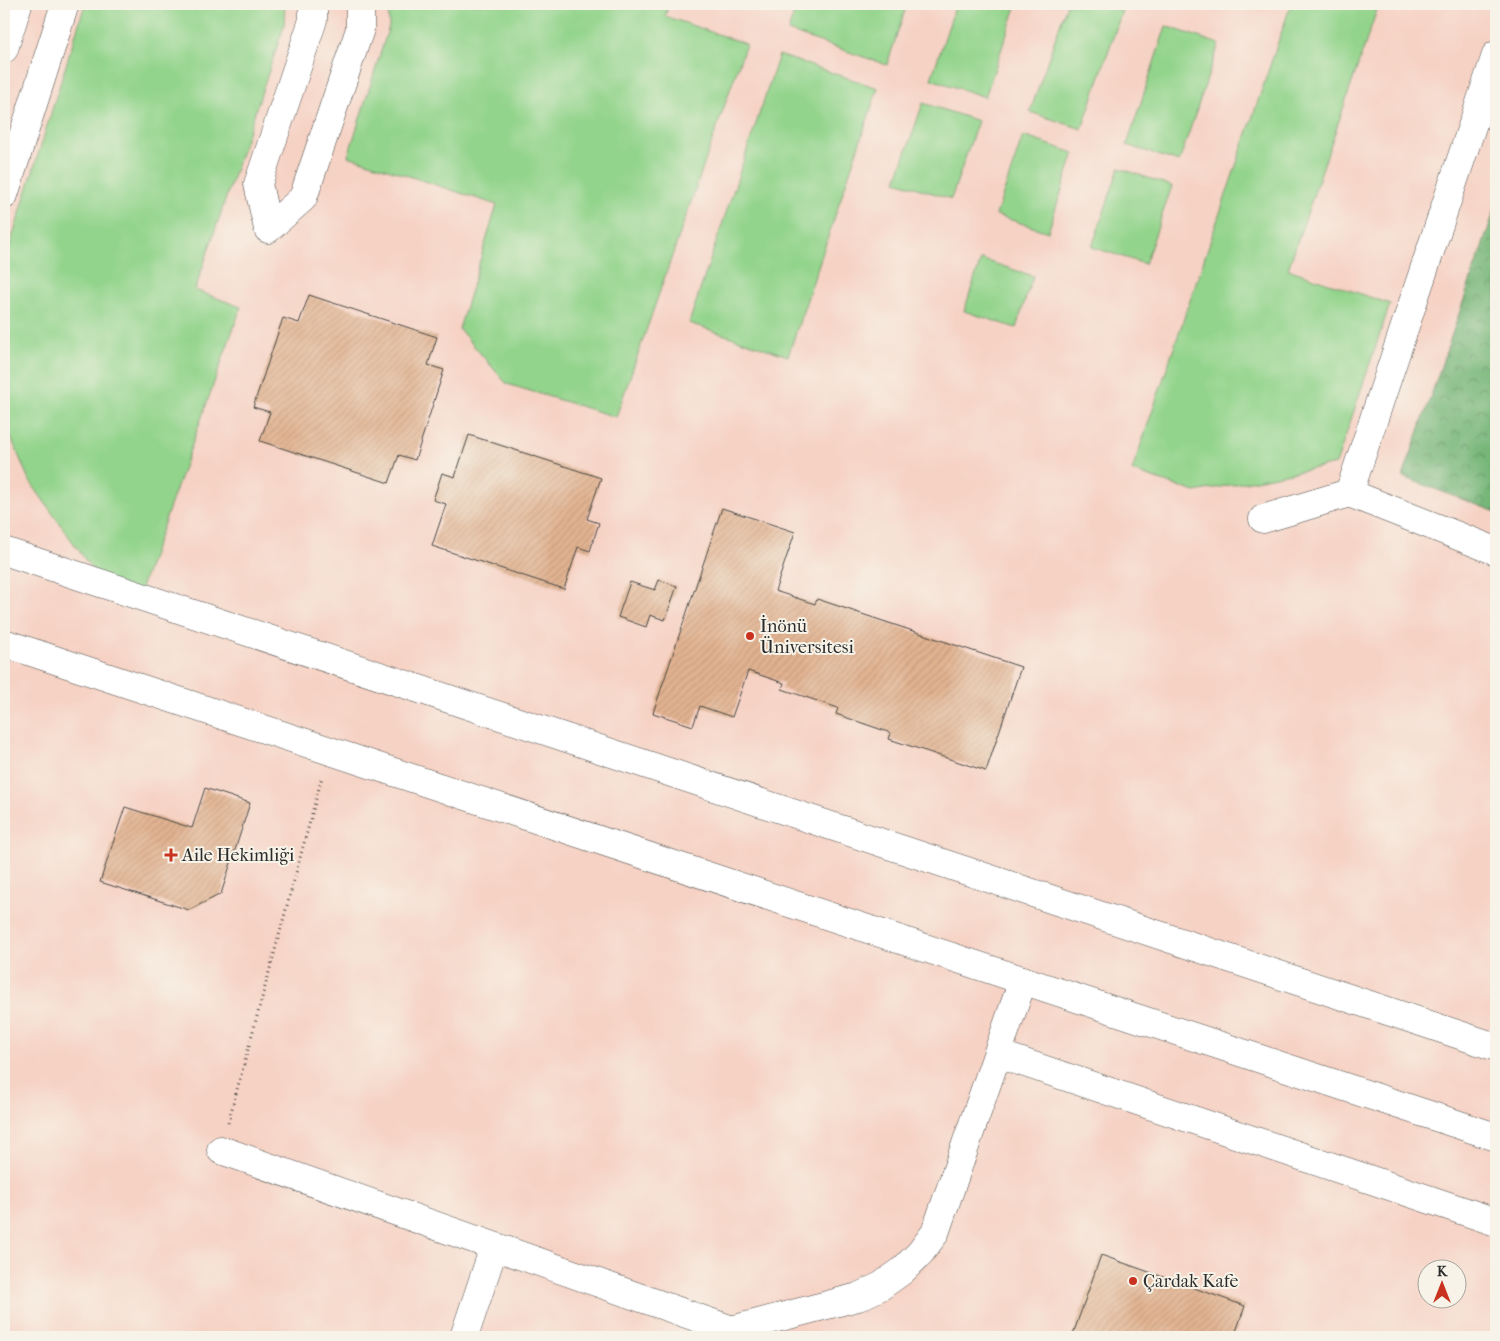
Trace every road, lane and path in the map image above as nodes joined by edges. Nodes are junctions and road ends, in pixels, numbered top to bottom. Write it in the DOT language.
graph roads {
  1 [pos="18,4"];
  2 [pos="65,4"];
  3 [pos="313,4"];
  4 [pos="360,4"];
  5 [pos="4,49"];
  6 [pos="1496,55"];
  7 [pos="4,195"];
  8 [pos="1349,493"];
  9 [pos="1263,519"];
  10 [pos="1496,551"];
  11 [pos="4,552"];
  12 [pos="4,643"];
  13 [pos="329,750"];
  14 [pos="1023,980"];
  15 [pos="1496,1047"];
  16 [pos="998,1054"];
  17 [pos="1496,1137"];
  18 [pos="221,1150"];
  19 [pos="1496,1222"];
  20 [pos="494,1247"];
  21 [pos="741,1334"];
  22 [pos="464,1337"];
  1 -- 5 [label="street"];
  2 -- 7 [label="street"];
  3 -- 4 [label="street"];
  6 -- 8 [label="street"];
  8 -- 9 [label="street"];
  8 -- 10 [label="street"];
  11 -- 15 [label="street"];
  12 -- 13 [label="street"];
  13 -- 14 [label="street"];
  13 -- 18 [label="path"];
  14 -- 16 [label="street"];
  14 -- 17 [label="street"];
  16 -- 19 [label="street"];
  16 -- 21 [label="street"];
  18 -- 20 [label="street"];
  20 -- 21 [label="street"];
  20 -- 22 [label="street"];
}
